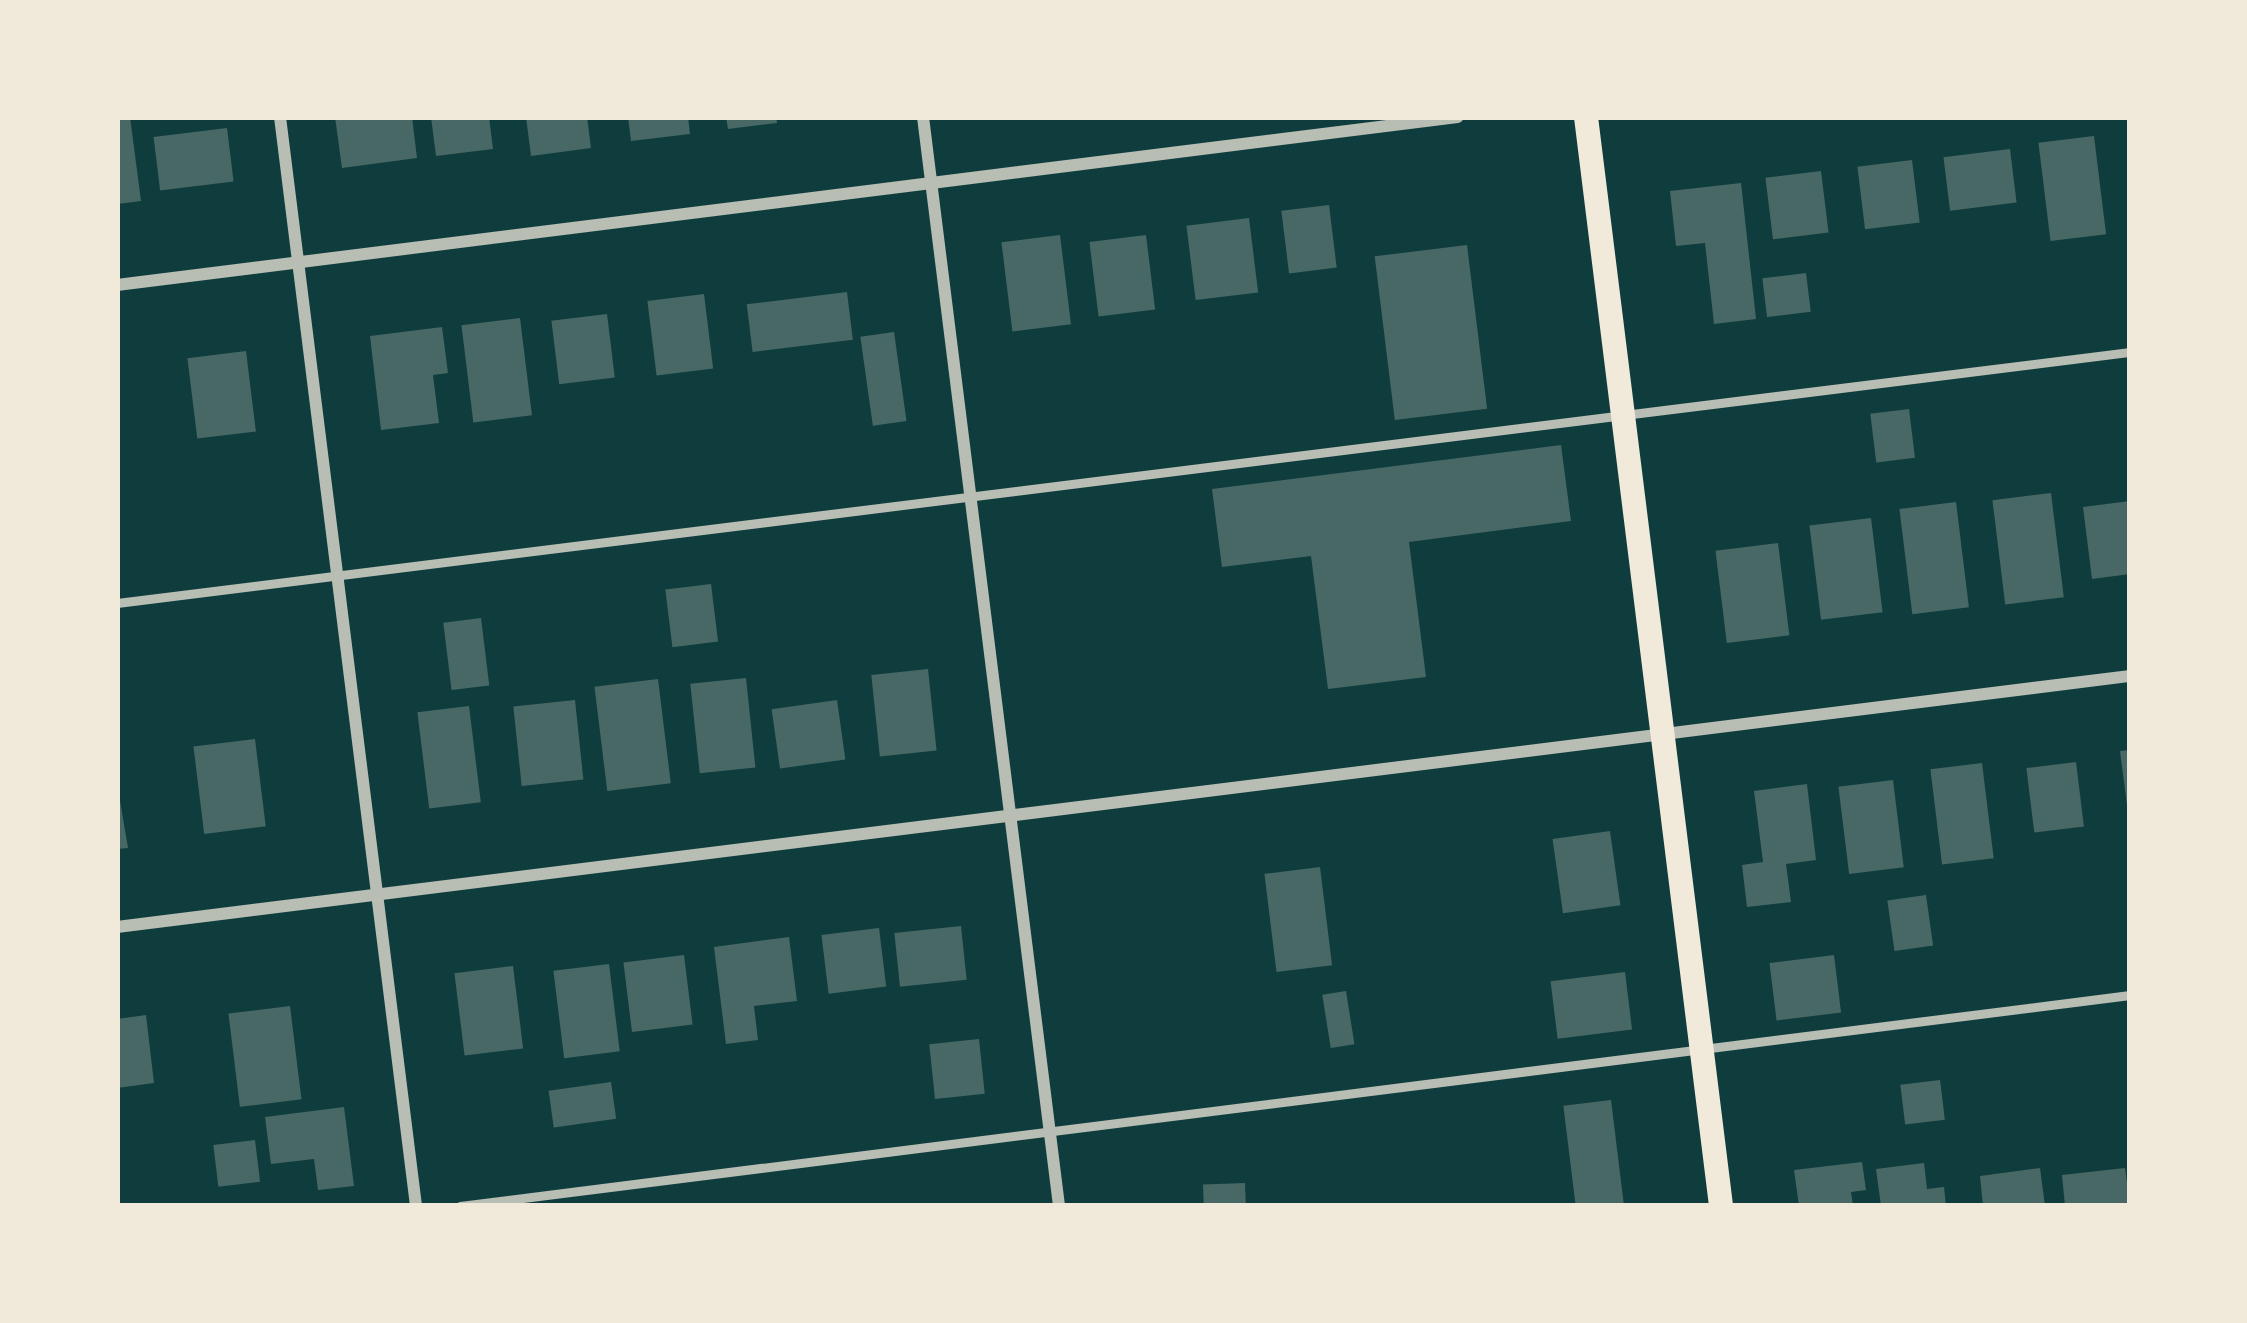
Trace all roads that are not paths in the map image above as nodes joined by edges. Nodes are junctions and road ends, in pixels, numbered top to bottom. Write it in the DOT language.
graph roads {
  1 [pos="280,117"];
  2 [pos="923,117"];
  3 [pos="1458,117"];
  4 [pos="1586,117"];
  5 [pos="932,183"];
  6 [pos="298,262"];
  7 [pos="117,285"];
  8 [pos="2130,352"];
  9 [pos="1623,414"];
  10 [pos="971,497"];
  11 [pos="338,575"];
  12 [pos="117,603"];
  13 [pos="2130,676"];
  14 [pos="1662,734"];
  15 [pos="1010,815"];
  16 [pos="379,895"];
  17 [pos="117,927"];
  18 [pos="2130,995"];
  19 [pos="1702,1051"];
  20 [pos="1050,1135"];
  21 [pos="416,1206"];
  22 [pos="460,1206"];
  23 [pos="1059,1206"];
  24 [pos="1720,1206"];
  1 -- 6 [label="street"];
  2 -- 5 [label="street"];
  3 -- 5 [label="street"];
  4 -- 9 [label="main road"];
  5 -- 6 [label="street"];
  5 -- 10 [label="street"];
  6 -- 7 [label="street"];
  6 -- 11 [label="street"];
  8 -- 9 [label="lane"];
  9 -- 10 [label="lane"];
  9 -- 14 [label="main road"];
  10 -- 11 [label="lane"];
  10 -- 15 [label="street"];
  11 -- 12 [label="lane"];
  11 -- 16 [label="street"];
  13 -- 14 [label="street"];
  14 -- 15 [label="street"];
  14 -- 19 [label="main road"];
  15 -- 16 [label="street"];
  15 -- 20 [label="street"];
  16 -- 17 [label="street"];
  16 -- 21 [label="street"];
  18 -- 19 [label="lane"];
  19 -- 20 [label="lane"];
  19 -- 24 [label="main road"];
  20 -- 22 [label="lane"];
  20 -- 23 [label="street"];
}
